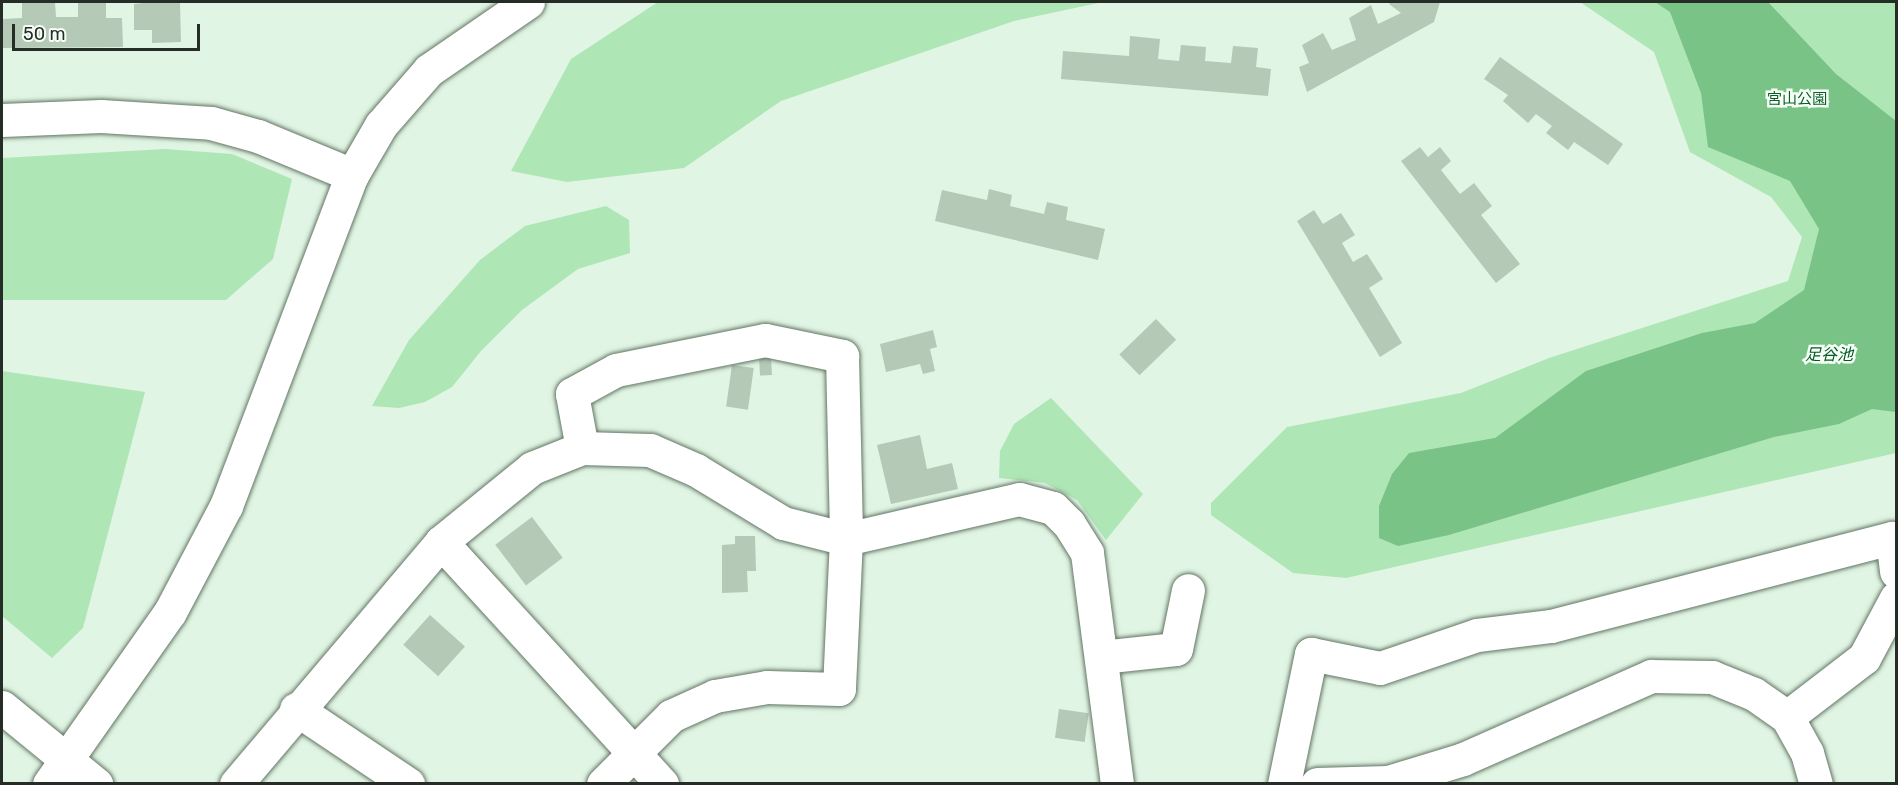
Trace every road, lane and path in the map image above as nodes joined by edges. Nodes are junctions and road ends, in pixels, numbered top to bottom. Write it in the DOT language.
graph roads {
  1 [pos="528,2"];
  2 [pos="2,120"];
  3 [pos="352,175"];
  4 [pos="582,448"];
  5 [pos="846,539"];
  6 [pos="441,542"];
  7 [pos="1896,572"];
  8 [pos="1188,590"];
  9 [pos="1896,598"];
  10 [pos="1101,657"];
  11 [pos="2,707"];
  12 [pos="296,709"];
  13 [pos="1787,717"];
  14 [pos="636,753"];
  15 [pos="59,772"];
  16 [pos="96,783"];
  17 [pos="236,783"];
  18 [pos="408,783"];
  19 [pos="603,783"];
  20 [pos="662,783"];
  21 [pos="1117,783"];
  22 [pos="1284,783"];
  23 [pos="1317,783"];
  24 [pos="1816,783"];
  1 -- 3 [label="street"];
  2 -- 3 [label="street"];
  3 -- 15 [label="street"];
  4 -- 5 [label="street"];
  4 -- 5 [label="street"];
  4 -- 6 [label="street"];
  5 -- 10 [label="street"];
  5 -- 14 [label="street"];
  6 -- 12 [label="street"];
  6 -- 14 [label="street"];
  7 -- 22 [label="street"];
  8 -- 10 [label="street"];
  9 -- 13 [label="street"];
  10 -- 21 [label="street"];
  11 -- 15 [label="street"];
  12 -- 17 [label="street"];
  12 -- 18 [label="street"];
  13 -- 23 [label="street"];
  13 -- 24 [label="street"];
  14 -- 19 [label="street"];
  14 -- 20 [label="street"];
  15 -- 16 [label="street"];
}
